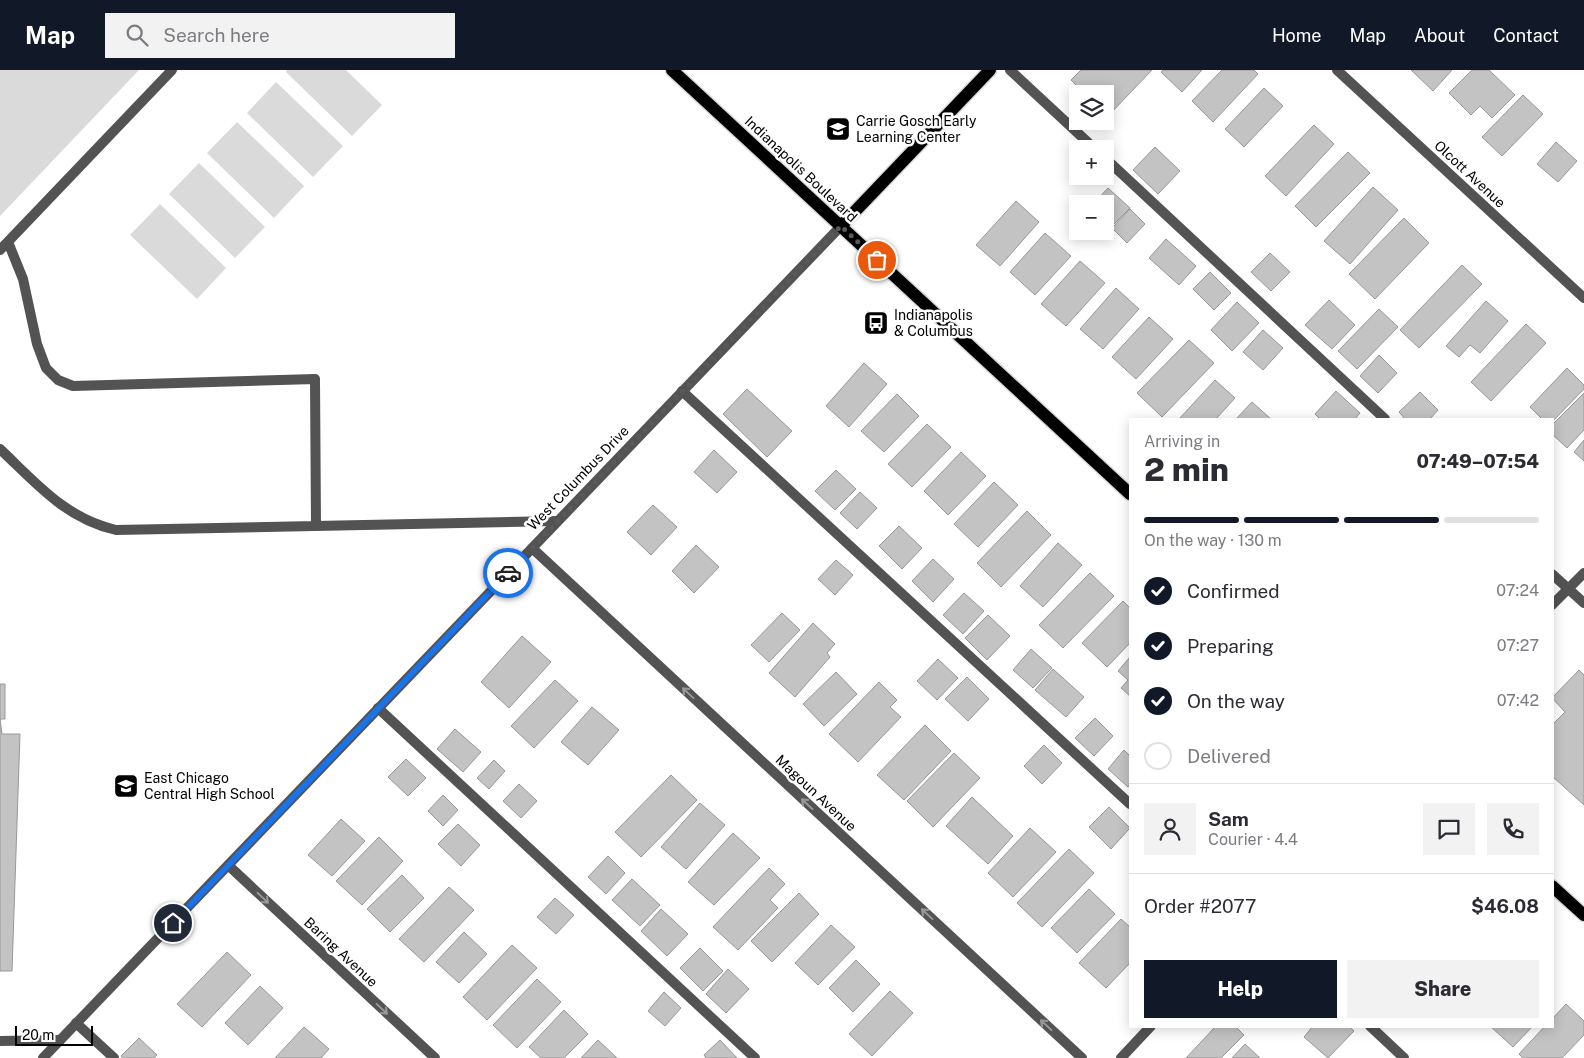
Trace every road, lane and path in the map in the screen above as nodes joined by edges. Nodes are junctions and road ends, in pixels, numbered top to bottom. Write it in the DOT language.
graph roads {
  1 [pos="172,70"];
  2 [pos="672,70"];
  3 [pos="990,70"];
  4 [pos="1010,70"];
  5 [pos="1337,70"];
  6 [pos="1085,140"];
  7 [pos="1114,166"];
  8 [pos="841,226"];
  9 [pos="8,242"];
  10 [pos="0,250"];
  11 [pos="1584,298"];
  12 [pos="682,391"];
  13 [pos="1384,418"];
  14 [pos="0,449"];
  15 [pos="1129,493"];
  16 [pos="557,521"];
  17 [pos="316,526"];
  18 [pos="532,548"];
  19 [pos="1584,573"];
  20 [pos="1554,576"];
  21 [pos="1568,589"];
  22 [pos="1554,603"];
  23 [pos="1584,603"];
  24 [pos="378,708"];
  25 [pos="1129,803"];
  26 [pos="228,865"];
  27 [pos="1554,888"];
  28 [pos="1584,915"];
  29 [pos="76,1023"];
  30 [pos="1149,1028"];
  31 [pos="1372,1028"];
  32 [pos="60,1040"];
  33 [pos="0,1041"];
  34 [pos="43,1058"];
  35 [pos="114,1058"];
  36 [pos="434,1058"];
  37 [pos="755,1058"];
  38 [pos="1082,1058"];
  39 [pos="1121,1058"];
  40 [pos="1404,1058"];
  1 -- 9 [label="street"];
  2 -- 8 [label="main road, Indianapolis Boulevard"];
  3 -- 8 [label="main road, West Columbus Drive"];
  4 -- 6 [label="street"];
  5 -- 11 [label="street, Olcott Avenue"];
  7 -- 13 [label="street"];
  8 -- 12 [label="street, West Columbus Drive"];
  8 -- 15 [label="main road, Indianapolis Boulevard"];
  9 -- 10 [label="street"];
  9 -- 17 [label="street"];
  12 -- 16 [label="street, West Columbus Drive"];
  12 -- 25 [label="street"];
  14 -- 17 [label="street"];
  16 -- 17 [label="street"];
  16 -- 18 [label="street, West Columbus Drive"];
  18 -- 24 [label="street, West Columbus Drive"];
  38 -- 18 [label="street, Magoun Avenue, one-way"];
  19 -- 21 [label="street"];
  20 -- 21 [label="street"];
  21 -- 22 [label="street"];
  21 -- 23 [label="street"];
  24 -- 26 [label="street, West Columbus Drive"];
  24 -- 37 [label="street"];
  26 -- 29 [label="street, West Columbus Drive"];
  26 -- 36 [label="street, Baring Avenue, one-way"];
  27 -- 28 [label="main road"];
  29 -- 32 [label="street, West Columbus Drive"];
  29 -- 35 [label="street"];
  30 -- 39 [label="street"];
  31 -- 40 [label="street"];
  32 -- 33 [label="street"];
  32 -- 34 [label="street, West Columbus Drive"];
}
